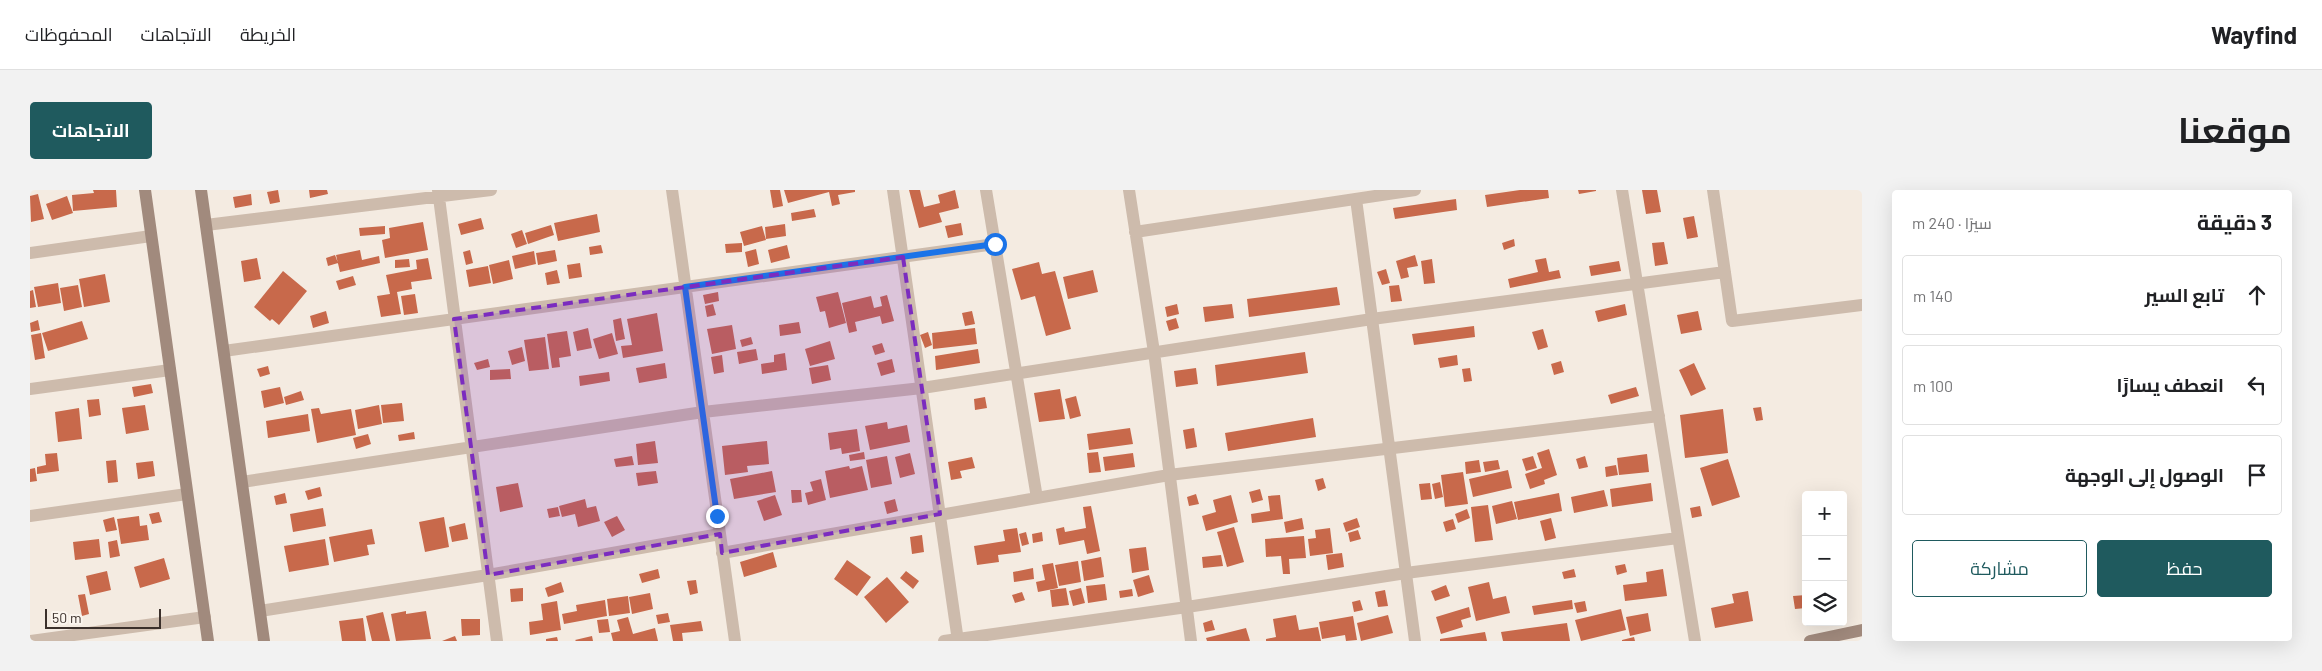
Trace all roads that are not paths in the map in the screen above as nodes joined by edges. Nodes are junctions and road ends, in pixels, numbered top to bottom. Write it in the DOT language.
graph roads {
  1 [pos="145,190"];
  2 [pos="201,190"];
  3 [pos="491,190"];
  4 [pos="672,190"];
  5 [pos="893,190"];
  6 [pos="986,190"];
  7 [pos="1129,190"];
  8 [pos="1415,190"];
  9 [pos="1622,190"];
  10 [pos="1714,190"];
  11 [pos="438,193"];
  12 [pos="1356,199"];
  13 [pos="206,225"];
  14 [pos="1136,232"];
  15 [pos="152,236"];
  16 [pos="995,244"];
  17 [pos="30,253"];
  18 [pos="903,257"];
  19 [pos="1725,272"];
  20 [pos="1637,283"];
  21 [pos="685,287"];
  22 [pos="1862,304"];
  23 [pos="454,319"];
  24 [pos="1372,319"];
  25 [pos="224,351"];
  26 [pos="1154,352"];
  27 [pos="170,370"];
  28 [pos="1016,375"];
  29 [pos="922,388"];
  30 [pos="30,389"];
  31 [pos="703,412"];
  32 [pos="1659,416"];
  33 [pos="471,447"];
  34 [pos="1389,448"];
  35 [pos="1169,475"];
  36 [pos="242,482"];
  37 [pos="187,494"];
  38 [pos="1037,498"];
  39 [pos="940,514"];
  40 [pos="30,516"];
  41 [pos="720,534"];
  42 [pos="1678,538"];
  43 [pos="722,553"];
  44 [pos="1406,573"];
  45 [pos="488,575"];
  46 [pos="1187,607"];
  47 [pos="260,611"];
  48 [pos="205,617"];
  49 [pos="1862,630"];
  50 [pos="958,640"];
  51 [pos="30,641"];
  52 [pos="208,641"];
  53 [pos="264,641"];
  54 [pos="497,641"];
  55 [pos="735,641"];
  56 [pos="944,641"];
  57 [pos="1191,641"];
  58 [pos="1415,641"];
  59 [pos="1695,641"];
  60 [pos="1810,641"];
  1 -- 15 [label="street"];
  2 -- 13 [label="street"];
  3 -- 11 [label="street"];
  4 -- 21 [label="street"];
  5 -- 18 [label="street"];
  6 -- 16 [label="street"];
  7 -- 14 [label="street"];
  8 -- 12 [label="street"];
  9 -- 20 [label="street"];
  10 -- 19 [label="street"];
  11 -- 13 [label="street"];
  11 -- 23 [label="street"];
  12 -- 14 [label="street"];
  12 -- 24 [label="street"];
  13 -- 25 [label="street"];
  14 -- 26 [label="street"];
  15 -- 17 [label="street"];
  15 -- 27 [label="street"];
  16 -- 18 [label="street"];
  16 -- 28 [label="street"];
  18 -- 21 [label="street"];
  18 -- 29 [label="street"];
  19 -- 20 [label="street"];
  19 -- 22 [label="street"];
  20 -- 24 [label="street"];
  20 -- 32 [label="street"];
  21 -- 23 [label="street"];
  21 -- 31 [label="street"];
  23 -- 25 [label="street"];
  23 -- 33 [label="street"];
  24 -- 26 [label="street"];
  24 -- 34 [label="street"];
  25 -- 36 [label="street"];
  26 -- 28 [label="street"];
  26 -- 35 [label="street"];
  27 -- 30 [label="street"];
  27 -- 37 [label="street"];
  28 -- 29 [label="street"];
  28 -- 38 [label="street"];
  29 -- 31 [label="street"];
  29 -- 39 [label="street"];
  31 -- 33 [label="street"];
  31 -- 41 [label="street"];
  32 -- 34 [label="street"];
  32 -- 42 [label="street"];
  33 -- 36 [label="street"];
  33 -- 45 [label="street"];
  34 -- 35 [label="street"];
  34 -- 44 [label="street"];
  35 -- 38 [label="street"];
  35 -- 46 [label="street"];
  36 -- 47 [label="street"];
  37 -- 40 [label="street"];
  37 -- 48 [label="street"];
  38 -- 39 [label="street"];
  39 -- 43 [label="street"];
  39 -- 50 [label="street"];
  41 -- 43 [label="street"];
  41 -- 45 [label="street"];
  42 -- 44 [label="street"];
  42 -- 59 [label="street"];
  43 -- 55 [label="street"];
  44 -- 46 [label="street"];
  44 -- 58 [label="street"];
  45 -- 47 [label="street"];
  45 -- 54 [label="street"];
  46 -- 50 [label="street"];
  46 -- 57 [label="street"];
  47 -- 53 [label="street"];
  48 -- 51 [label="street"];
  48 -- 52 [label="street"];
  49 -- 60 [label="street"];
  50 -- 56 [label="street"];
}
